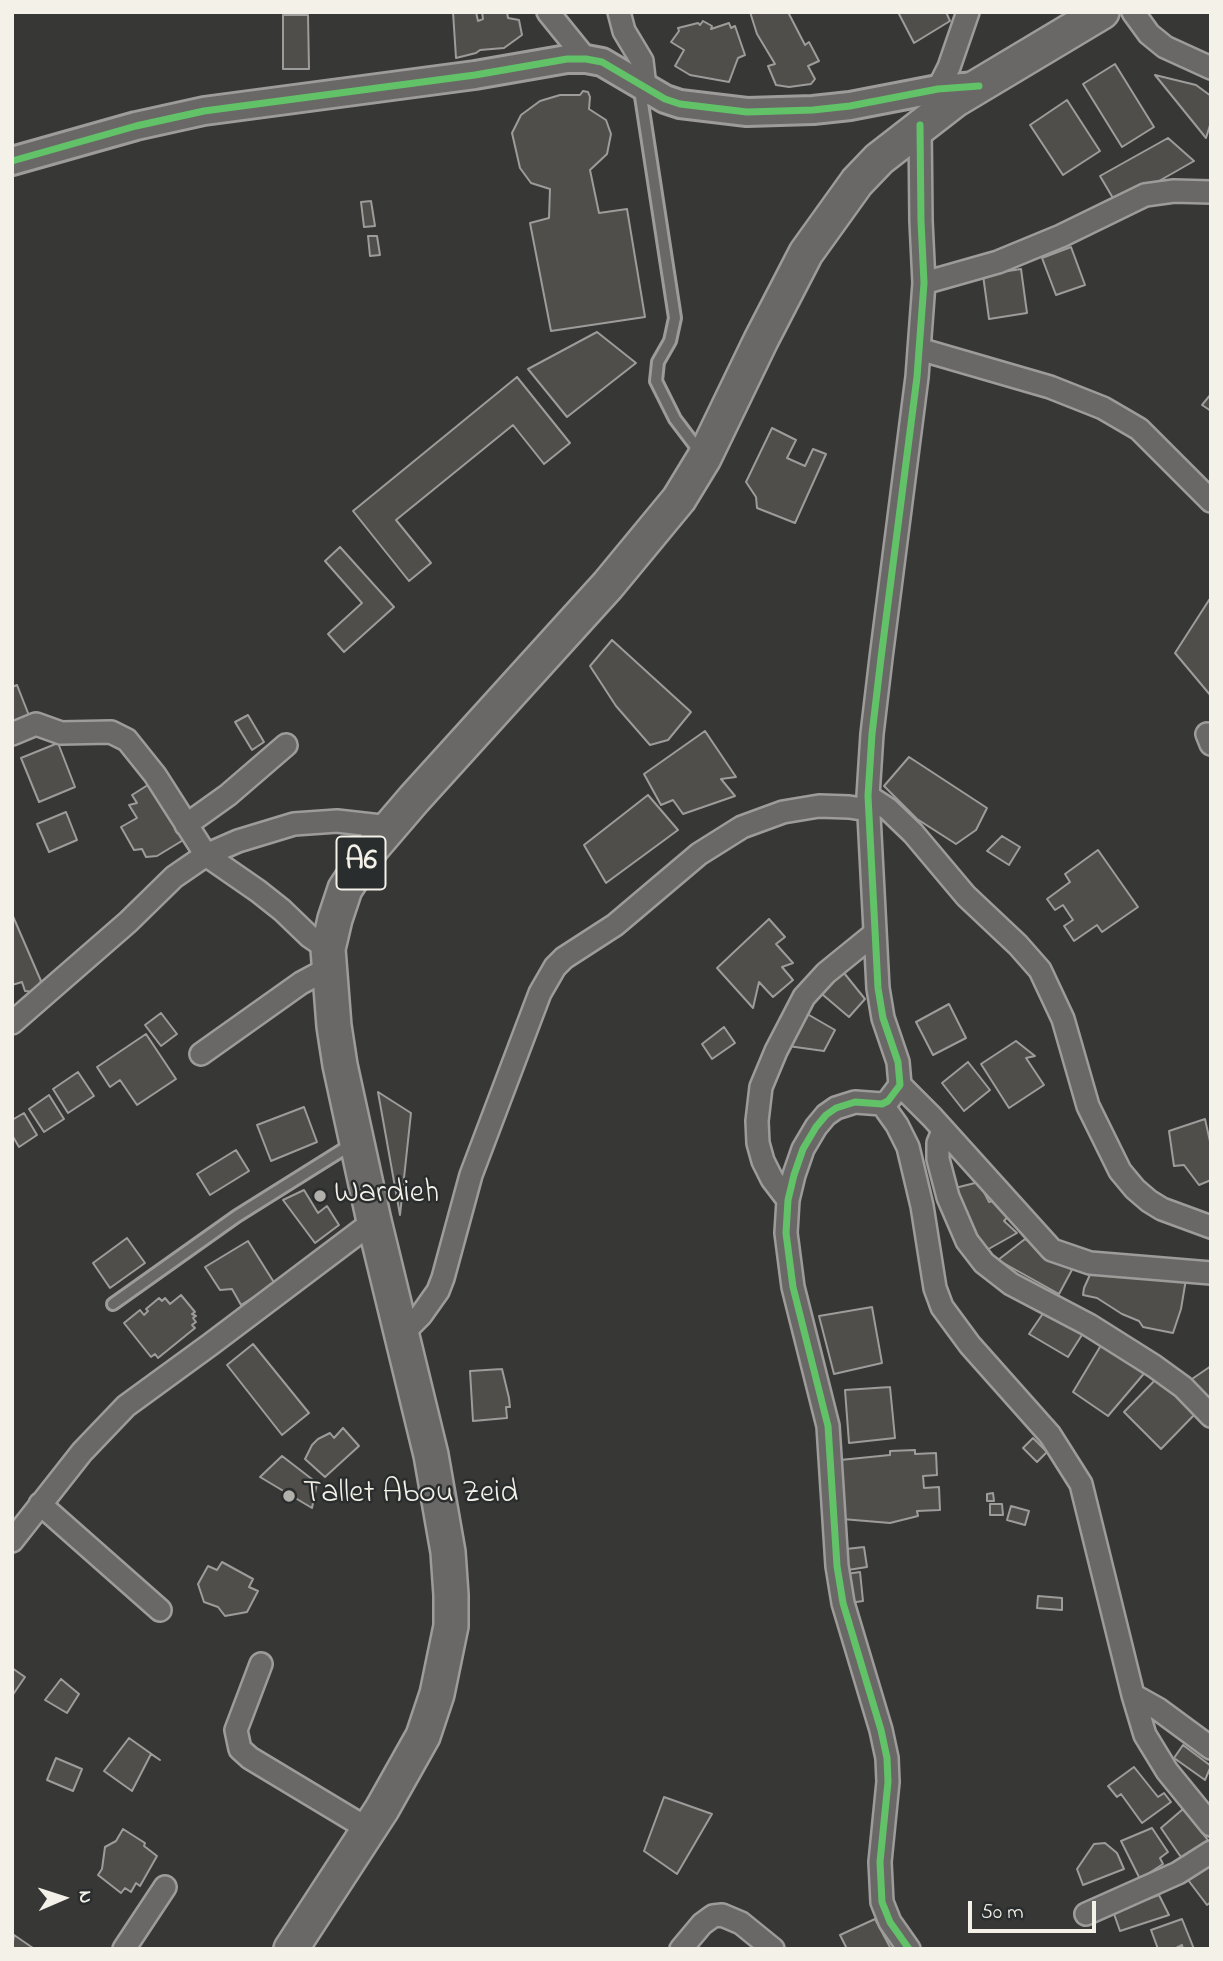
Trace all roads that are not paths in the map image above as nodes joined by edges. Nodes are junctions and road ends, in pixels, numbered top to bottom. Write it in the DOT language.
graph roads {
  1 [pos="548,12"];
  2 [pos="620,12"];
  3 [pos="968,12"];
  4 [pos="1102,12"];
  5 [pos="1132,12"];
  6 [pos="586,59"];
  7 [pos="1211,68"];
  8 [pos="642,85"];
  9 [pos="979,86"];
  10 [pos="938,89"];
  11 [pos="920,125"];
  12 [pos="12,160"];
  13 [pos="1211,192"];
  14 [pos="924,283"];
  15 [pos="919,349"];
  16 [pos="704,458"];
  17 [pos="1211,501"];
  18 [pos="12,734"];
  19 [pos="286,746"];
  20 [pos="868,803"];
  21 [pos="186,825"];
  22 [pos="390,827"];
  23 [pos="206,855"];
  24 [pos="874,934"];
  25 [pos="328,959"];
  26 [pos="12,1023"];
  27 [pos="201,1054"];
  28 [pos="900,1085"];
  29 [pos="882,1104"];
  30 [pos="943,1131"];
  31 [pos="357,1142"];
  32 [pos="788,1200"];
  33 [pos="374,1221"];
  34 [pos="1211,1227"];
  35 [pos="1211,1273"];
  36 [pos="113,1304"];
  37 [pos="402,1334"];
  38 [pos="1211,1416"];
  39 [pos="40,1504"];
  40 [pos="12,1541"];
  41 [pos="160,1610"];
  42 [pos="261,1664"];
  43 [pos="1133,1695"];
  44 [pos="1211,1748"];
  45 [pos="1211,1825"];
  46 [pos="368,1829"];
  47 [pos="1211,1852"];
  48 [pos="165,1887"];
  49 [pos="1086,1913"];
  50 [pos="124,1949"];
  51 [pos="291,1949"];
  52 [pos="681,1949"];
  53 [pos="774,1949"];
  54 [pos="909,1949"];
  1 -- 6 [label="street"];
  2 -- 8 [label="street"];
  3 -- 10 [label="street"];
  4 -- 9 [label="highway, A6"];
  5 -- 7 [label="street"];
  6 -- 8 [label="street"];
  6 -- 12 [label="street"];
  8 -- 10 [label="street"];
  8 -- 16 [label="lane"];
  9 -- 10 [label="street"];
  9 -- 11 [label="highway, A6"];
  11 -- 14 [label="street"];
  11 -- 16 [label="highway, A6"];
  13 -- 14 [label="street"];
  14 -- 15 [label="street"];
  15 -- 17 [label="street"];
  15 -- 20 [label="street"];
  16 -- 22 [label="highway, A6"];
  18 -- 21 [label="street"];
  19 -- 21 [label="street"];
  20 -- 24 [label="street"];
  20 -- 34 [label="street"];
  20 -- 37 [label="street"];
  21 -- 23 [label="street"];
  22 -- 23 [label="street"];
  22 -- 25 [label="highway, A6"];
  23 -- 25 [label="street"];
  23 -- 26 [label="street"];
  24 -- 28 [label="street"];
  24 -- 32 [label="street"];
  25 -- 27 [label="street"];
  25 -- 31 [label="highway, A6"];
  28 -- 29 [label="street"];
  28 -- 30 [label="street"];
  29 -- 32 [label="street"];
  29 -- 43 [label="street"];
  30 -- 35 [label="street"];
  30 -- 38 [label="street"];
  31 -- 33 [label="highway, A6"];
  31 -- 36 [label="lane"];
  32 -- 54 [label="street"];
  33 -- 37 [label="highway, A6"];
  33 -- 39 [label="street"];
  37 -- 46 [label="highway, A6"];
  39 -- 40 [label="street"];
  39 -- 41 [label="street"];
  42 -- 46 [label="street"];
  43 -- 44 [label="street"];
  43 -- 45 [label="street"];
  46 -- 51 [label="highway, A6"];
  47 -- 49 [label="street"];
  48 -- 50 [label="street"];
  52 -- 53 [label="street"];
}
